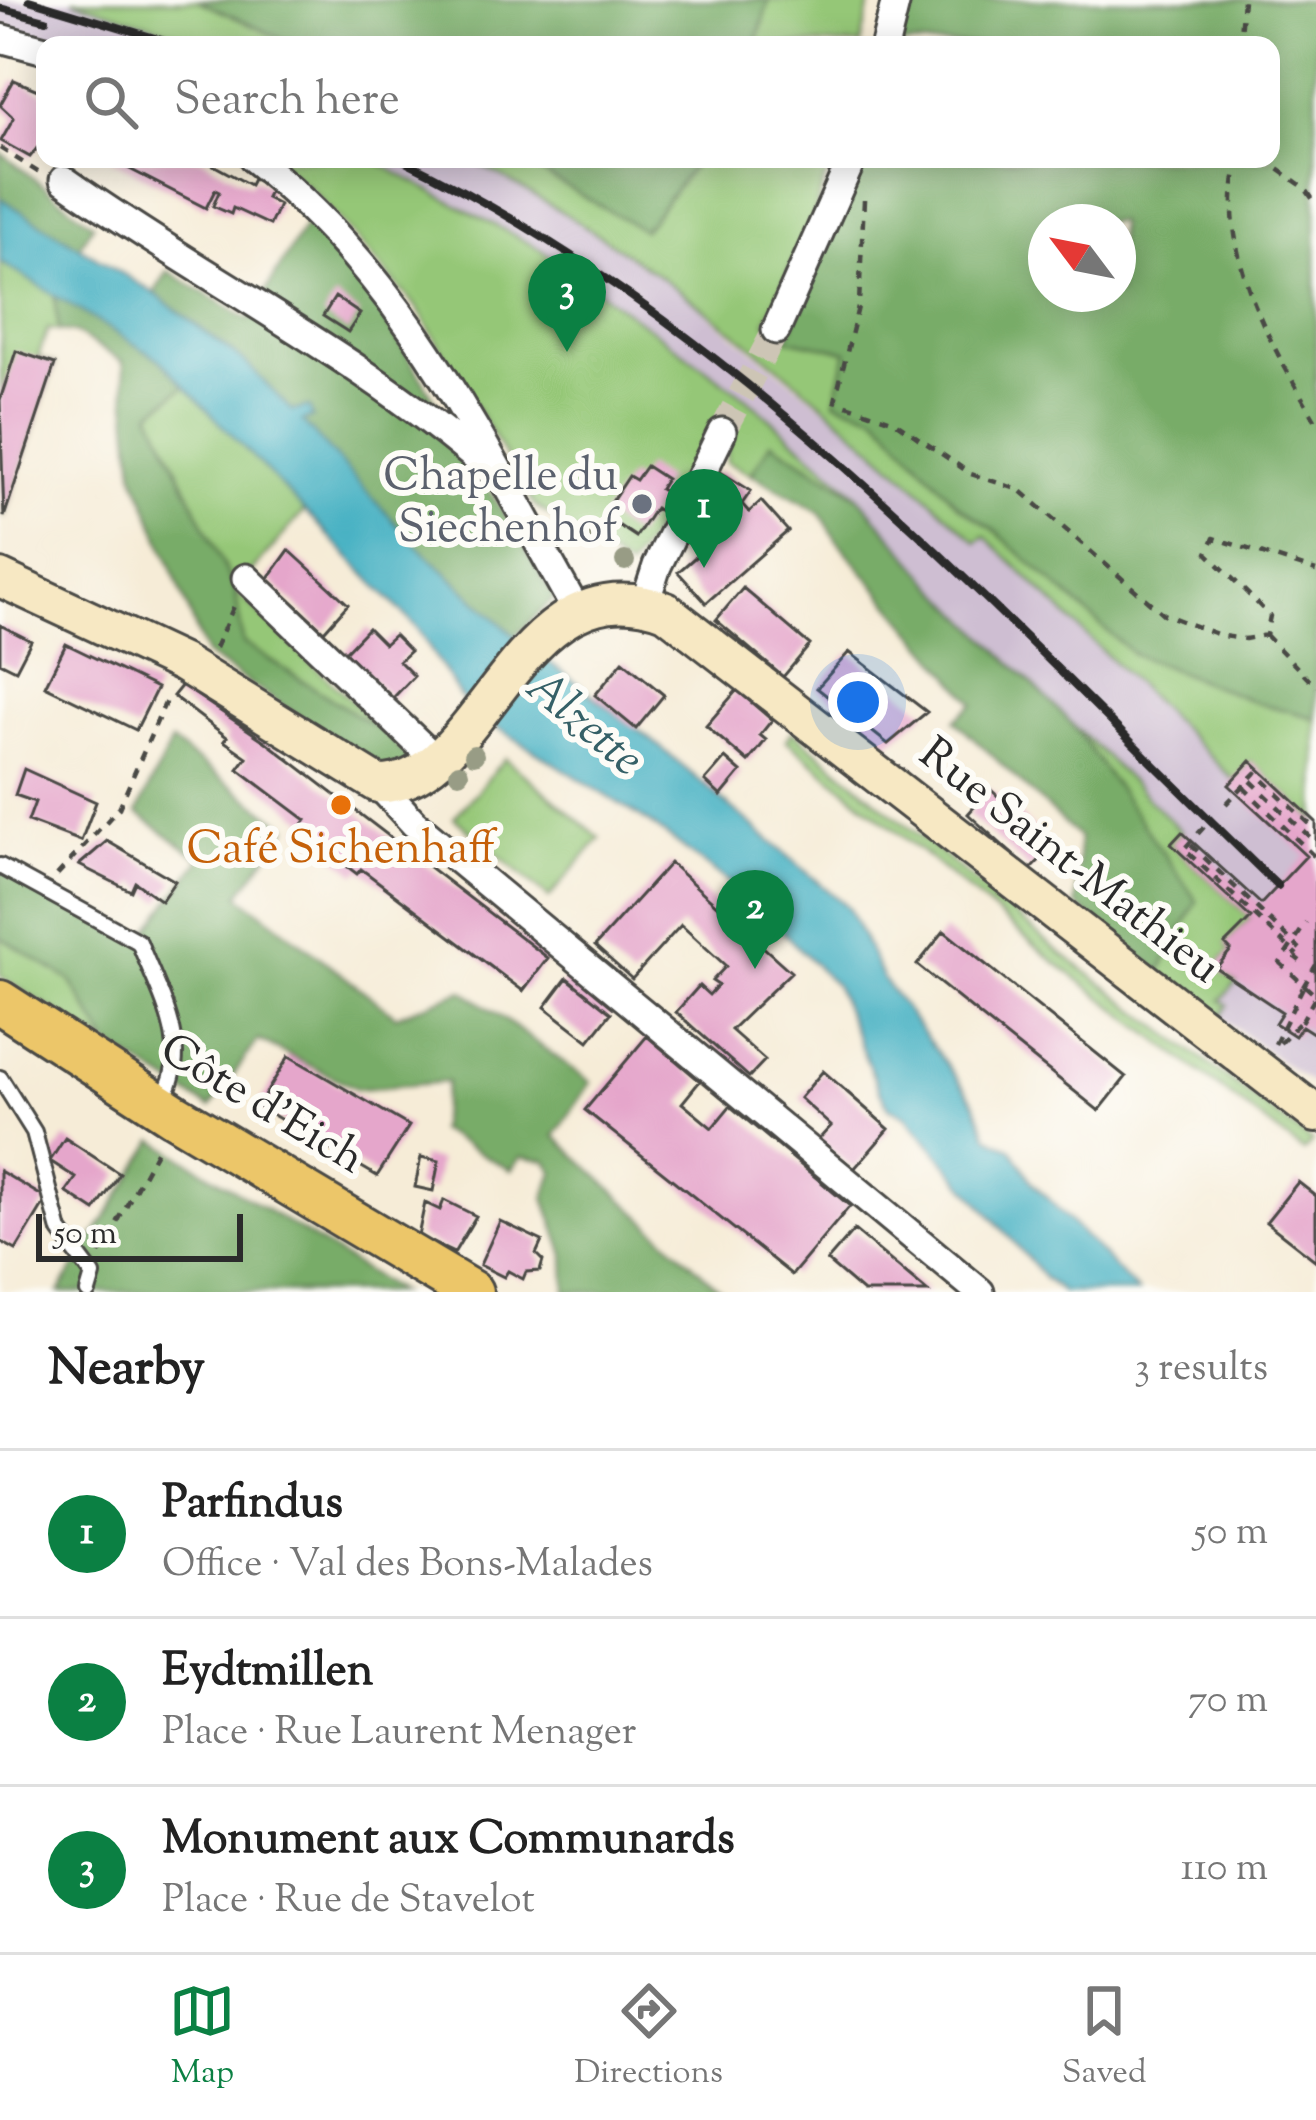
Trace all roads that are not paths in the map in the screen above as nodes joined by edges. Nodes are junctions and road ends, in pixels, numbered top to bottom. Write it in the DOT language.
graph roads {
  1 [pos="896,0"];
  2 [pos="888,36"];
  3 [pos="0,38"];
  4 [pos="36,48"];
  5 [pos="265,168"];
  6 [pos="849,168"];
  7 [pos="64,180"];
  8 [pos="776,330"];
  9 [pos="722,432"];
  10 [pos="502,480"];
  11 [pos="0,578"];
  12 [pos="246,578"];
  13 [pos="645,603"];
  14 [pos="578,613"];
  15 [pos="436,760"];
  16 [pos="377,784"];
  17 [pos="0,866"];
  18 [pos="0,1002"];
  19 [pos="0,1078"];
  20 [pos="1316,1114"];
  21 [pos="161,1121"];
  22 [pos="88,1292"];
  23 [pos="471,1292"];
  24 [pos="980,1292"];
  1 -- 2 [label="street"];
  3 -- 4 [label="street"];
  5 -- 10 [label="street"];
  6 -- 8 [label="street"];
  7 -- 10 [label="street"];
  9 -- 13 [label="street"];
  10 -- 14 [label="street"];
  11 -- 16 [label="main road"];
  12 -- 15 [label="street"];
  13 -- 14 [label="main road"];
  13 -- 20 [label="main road, Rue Saint-Mathieu"];
  14 -- 15 [label="main road"];
  15 -- 16 [label="main road"];
  16 -- 24 [label="street"];
  17 -- 21 [label="lane"];
  18 -- 21 [label="main road, Côte d'Eich"];
  19 -- 22 [label="lane"];
  21 -- 23 [label="main road, Côte d'Eich"];
}
